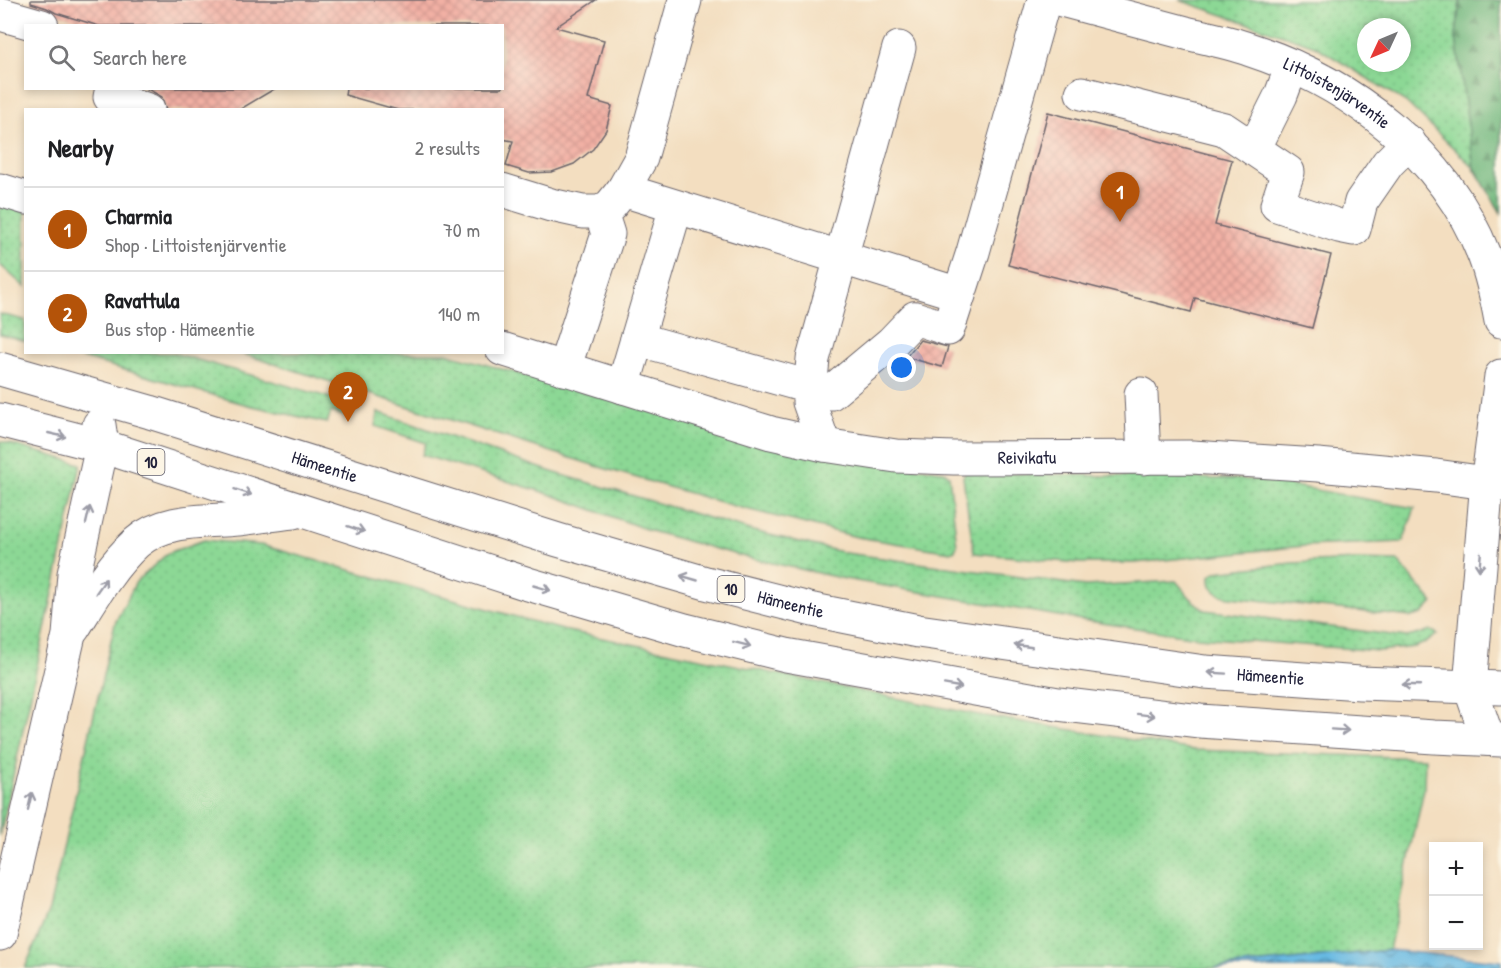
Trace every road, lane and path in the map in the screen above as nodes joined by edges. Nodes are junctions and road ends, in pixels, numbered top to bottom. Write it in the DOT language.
graph roads {
  1 [pos="685,0"];
  2 [pos="1044,0"];
  3 [pos="1062,0"];
  4 [pos="0,14"];
  5 [pos="35,24"];
  6 [pos="899,48"];
  7 [pos="1292,66"];
  8 [pos="112,90"];
  9 [pos="1082,93"];
  10 [pos="142,108"];
  11 [pos="1409,142"];
  12 [pos="1254,149"];
  13 [pos="0,190"];
  14 [pos="504,191"];
  15 [pos="24,197"];
  16 [pos="612,201"];
  17 [pos="676,207"];
  18 [pos="841,258"];
  19 [pos="959,294"];
  20 [pos="1501,321"];
  21 [pos="637,339"];
  22 [pos="504,350"];
  23 [pos="0,369"];
  24 [pos="564,369"];
  25 [pos="1501,376"];
  26 [pos="624,387"];
  27 [pos="810,387"];
  28 [pos="89,394"];
  29 [pos="1141,394"];
  30 [pos="0,420"];
  31 [pos="824,445"];
  32 [pos="102,446"];
  33 [pos="1144,458"];
  34 [pos="1494,484"];
  35 [pos="301,511"];
  36 [pos="69,635"];
  37 [pos="1485,688"];
  38 [pos="1497,731"];
  39 [pos="0,934"];
  1 -- 16 [label="main road"];
  2 -- 19 [label="main road"];
  3 -- 7 [label="main road, Littoistenjärventie"];
  4 -- 5 [label="main road"];
  6 -- 18 [label="main road"];
  7 -- 11 [label="main road, Littoistenjärventie"];
  7 -- 12 [label="main road"];
  8 -- 10 [label="main road"];
  9 -- 12 [label="main road"];
  11 -- 12 [label="main road"];
  11 -- 20 [label="main road, Littoistenjärventie"];
  13 -- 15 [label="main road"];
  14 -- 16 [label="main road"];
  16 -- 17 [label="main road"];
  16 -- 24 [label="main road"];
  17 -- 18 [label="main road"];
  17 -- 21 [label="main road"];
  18 -- 19 [label="main road"];
  18 -- 27 [label="main road"];
  19 -- 27 [label="main road"];
  21 -- 26 [label="main road"];
  21 -- 27 [label="main road"];
  22 -- 24 [label="main road, Reivikatu"];
  23 -- 28 [label="main road, Hämeentie / 10"];
  24 -- 26 [label="main road, Reivikatu"];
  25 -- 34 [label="main road"];
  26 -- 31 [label="main road, Reivikatu"];
  27 -- 31 [label="main road"];
  28 -- 32 [label="main road"];
  37 -- 28 [label="main road, Hämeentie / 10, one-way"];
  29 -- 33 [label="main road"];
  30 -- 32 [label="main road, 10, one-way"];
  31 -- 33 [label="main road, Reivikatu"];
  32 -- 35 [label="main road, 10, one-way"];
  36 -- 32 [label="main road, one-way"];
  33 -- 34 [label="main road, Reivikatu"];
  34 -- 37 [label="main road, one-way"];
  36 -- 35 [label="main road, one-way"];
  35 -- 38 [label="main road, 10, one-way"];
  39 -- 36 [label="main road, one-way"];
  37 -- 38 [label="main road"];
}
